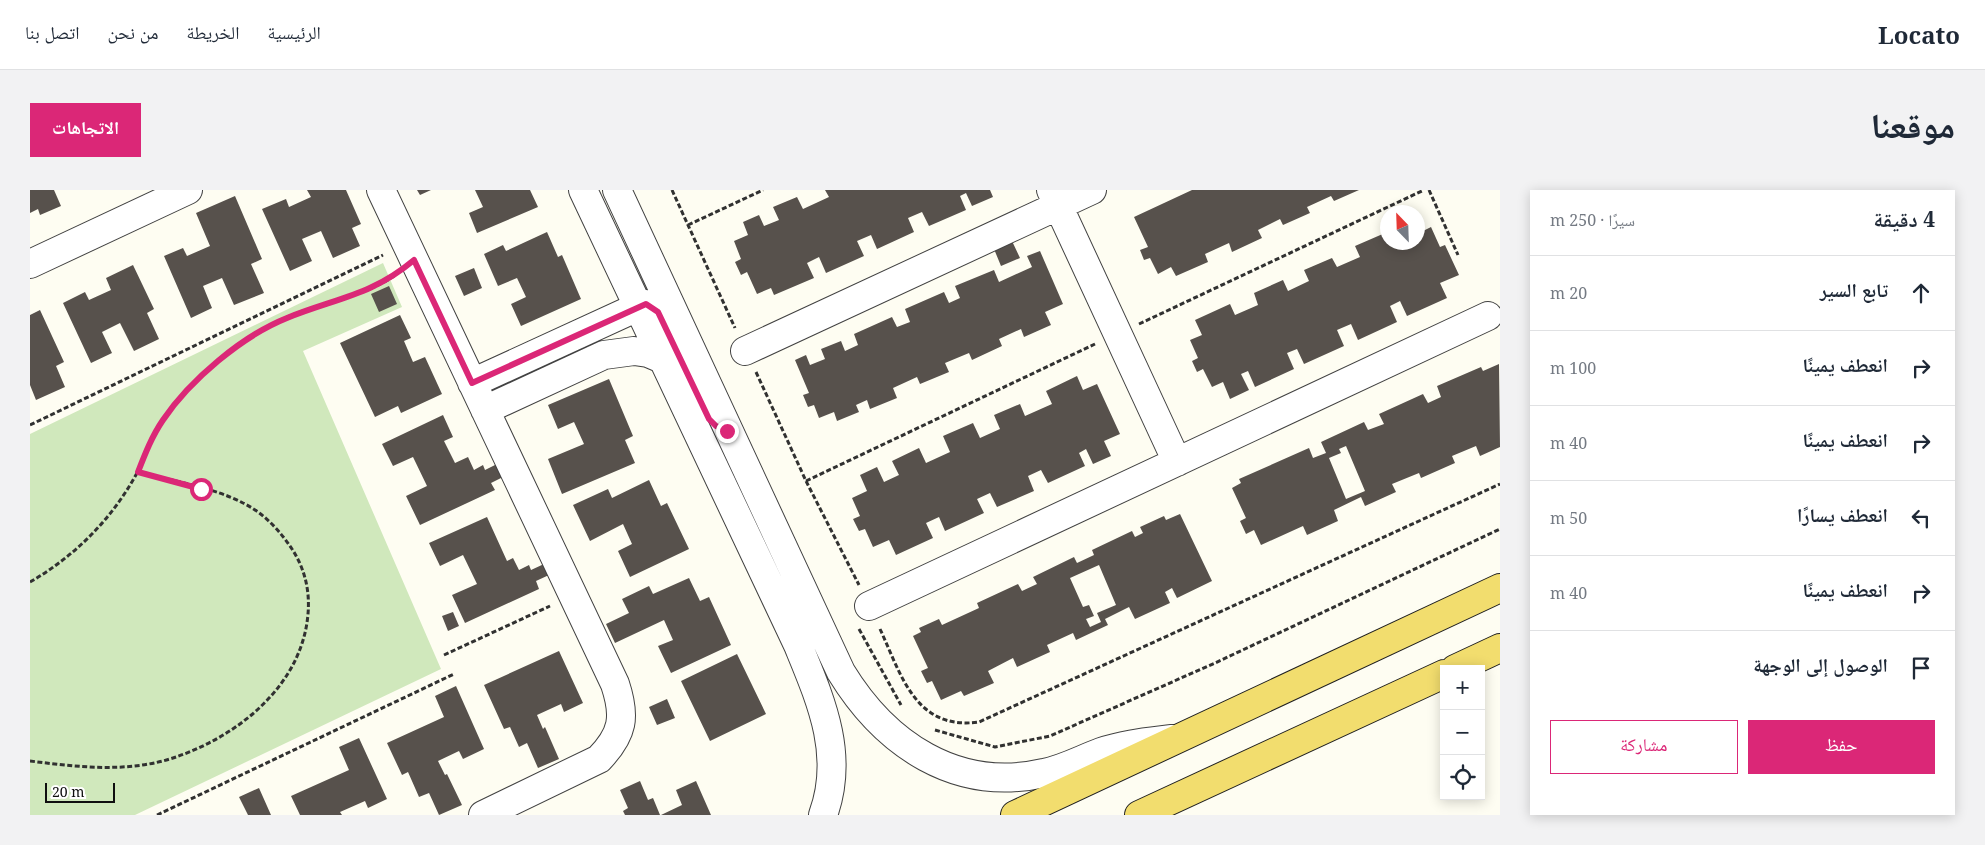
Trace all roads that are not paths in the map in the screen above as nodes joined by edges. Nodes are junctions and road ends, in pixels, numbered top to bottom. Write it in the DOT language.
graph roads {
  1 [pos="188,190"];
  2 [pos="381,190"];
  3 [pos="583,190"];
  4 [pos="617,190"];
  5 [pos="1092,190"];
  6 [pos="1055,198"];
  7 [pos="30,264"];
  8 [pos="638,307"];
  9 [pos="1488,316"];
  10 [pos="746,351"];
  11 [pos="662,360"];
  12 [pos="472,383"];
  13 [pos="485,410"];
  14 [pos="727,431"];
  15 [pos="1177,462"];
  16 [pos="1500,588"];
  17 [pos="864,617"];
  18 [pos="1500,648"];
  19 [pos="1464,665"];
  20 [pos="1440,676"];
  21 [pos="1181,738"];
  22 [pos="484,815"];
  23 [pos="823,815"];
  24 [pos="1015,815"];
  25 [pos="1139,815"];
  1 -- 7 [label="street"];
  2 -- 12 [label="street"];
  3 -- 8 [label="street"];
  4 -- 14 [label="street"];
  5 -- 6 [label="street"];
  6 -- 10 [label="street"];
  6 -- 15 [label="street"];
  8 -- 11 [label="street"];
  8 -- 12 [label="street"];
  8 -- 14 [label="street"];
  9 -- 15 [label="street"];
  11 -- 13 [label="street"];
  11 -- 23 [label="street"];
  12 -- 13 [label="street"];
  13 -- 22 [label="street"];
  14 -- 21 [label="street"];
  15 -- 17 [label="street"];
  16 -- 21 [label="main road"];
  18 -- 19 [label="main road"];
  20 -- 25 [label="main road"];
  21 -- 24 [label="main road"];
}
